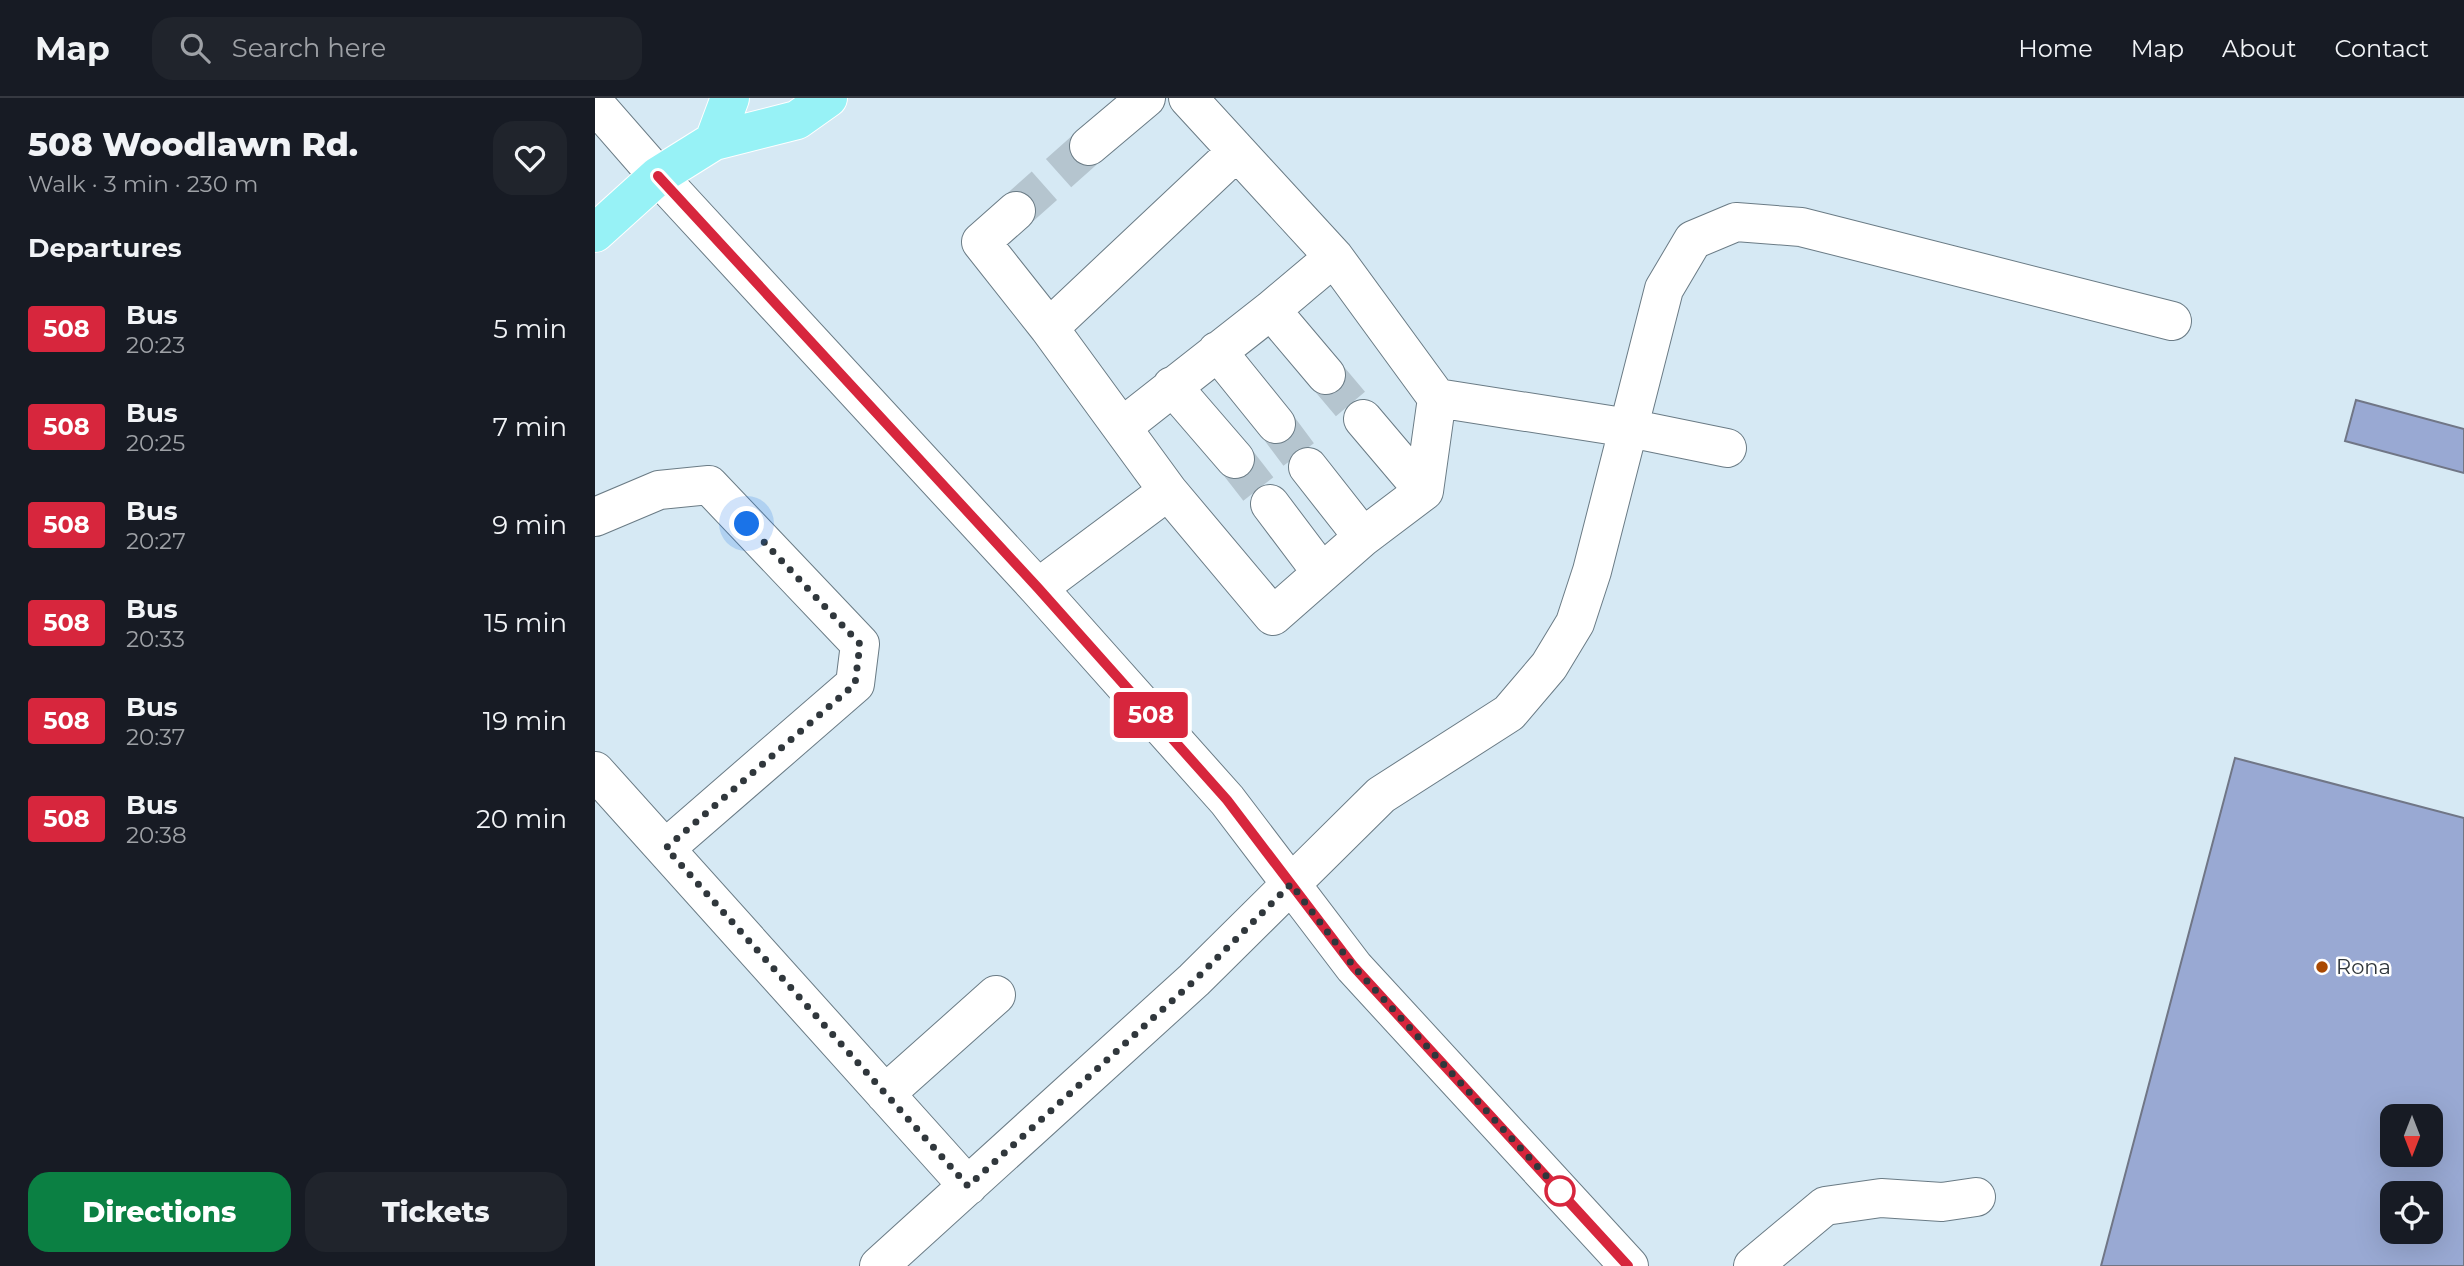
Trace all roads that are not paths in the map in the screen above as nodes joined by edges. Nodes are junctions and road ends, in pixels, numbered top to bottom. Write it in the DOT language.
graph roads {
  1 [pos="730,98"];
  2 [pos="828,98"];
  3 [pos="1146,98"];
  4 [pos="1188,98"];
  5 [pos="595,104"];
  6 [pos="714,141"];
  7 [pos="1089,146"];
  8 [pos="1236,152"];
  9 [pos="658,176"];
  10 [pos="1016,211"];
  11 [pos="595,233"];
  12 [pos="1334,257"];
  13 [pos="1271,310"];
  14 [pos="2172,321"];
  15 [pos="1049,328"];
  16 [pos="1217,351"];
  17 [pos="1326,375"];
  18 [pos="1172,386"];
  19 [pos="1437,398"];
  20 [pos="1363,419"];
  21 [pos="1276,424"];
  22 [pos="1122,427"];
  23 [pos="1629,428"];
  24 [pos="1727,448"];
  25 [pos="1235,459"];
  26 [pos="1308,467"];
  27 [pos="1168,491"];
  28 [pos="1424,491"];
  29 [pos="1270,504"];
  30 [pos="595,517"];
  31 [pos="1363,537"];
  32 [pos="1322,573"];
  33 [pos="1038,588"];
  34 [pos="595,771"];
  35 [pos="666,848"];
  36 [pos="1291,884"];
  37 [pos="996,995"];
  38 [pos="885,1094"];
  39 [pos="968,1186"];
  40 [pos="1976,1197"];
  41 [pos="879,1266"];
  42 [pos="1629,1266"];
  43 [pos="1753,1266"];
  1 -- 6 [label="main road"];
  2 -- 6 [label="main road"];
  3 -- 7 [label="street"];
  4 -- 8 [label="street"];
  5 -- 9 [label="street"];
  6 -- 9 [label="main road"];
  8 -- 12 [label="street"];
  8 -- 15 [label="street"];
  9 -- 11 [label="main road"];
  9 -- 33 [label="street"];
  10 -- 15 [label="street"];
  12 -- 13 [label="street"];
  12 -- 19 [label="street"];
  13 -- 16 [label="street"];
  13 -- 17 [label="street"];
  14 -- 23 [label="street"];
  15 -- 22 [label="street"];
  16 -- 18 [label="street"];
  16 -- 21 [label="street"];
  18 -- 22 [label="street"];
  18 -- 25 [label="street"];
  19 -- 23 [label="street"];
  19 -- 28 [label="street"];
  20 -- 28 [label="street"];
  22 -- 27 [label="street"];
  23 -- 24 [label="street"];
  23 -- 36 [label="street"];
  26 -- 31 [label="street"];
  27 -- 32 [label="street"];
  27 -- 33 [label="street"];
  28 -- 31 [label="street"];
  29 -- 32 [label="street"];
  30 -- 35 [label="street"];
  31 -- 32 [label="street"];
  33 -- 36 [label="street"];
  34 -- 35 [label="street"];
  35 -- 38 [label="street"];
  36 -- 39 [label="street"];
  36 -- 42 [label="street"];
  37 -- 38 [label="street"];
  38 -- 39 [label="street"];
  39 -- 41 [label="street"];
  40 -- 43 [label="street"];
}
